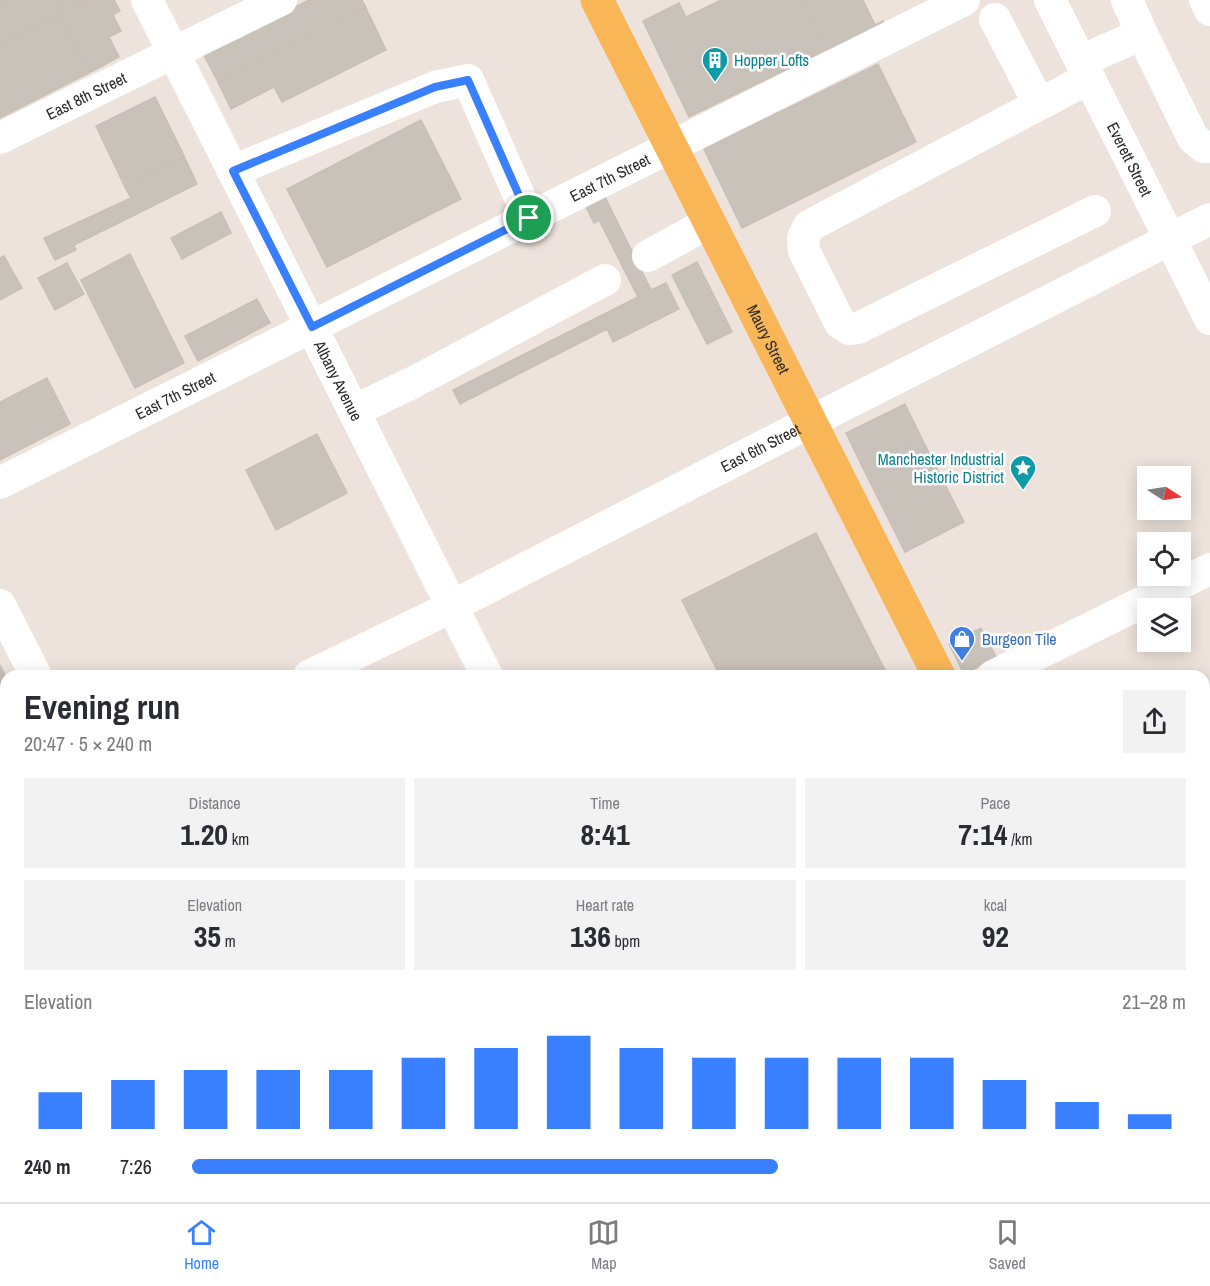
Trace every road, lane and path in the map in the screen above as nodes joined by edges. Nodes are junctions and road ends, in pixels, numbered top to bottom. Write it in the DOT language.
graph roads {
  1 [pos="147,0"];
  2 [pos="280,0"];
  3 [pos="597,0"];
  4 [pos="964,0"];
  5 [pos="1050,0"];
  6 [pos="1127,0"];
  7 [pos="1205,0"];
  8 [pos="1210,10"];
  9 [pos="995,19"];
  10 [pos="1142,34"];
  11 [pos="174,53"];
  12 [pos="1085,70"];
  13 [pos="1039,104"];
  14 [pos="0,138"];
  15 [pos="672,146"];
  16 [pos="1210,147"];
  17 [pos="233,171"];
  18 [pos="1095,211"];
  19 [pos="529,218"];
  20 [pos="1210,219"];
  21 [pos="710,222"];
  22 [pos="1171,240"];
  23 [pos="648,256"];
  24 [pos="605,280"];
  25 [pos="1210,319"];
  26 [pos="312,327"];
  27 [pos="354,411"];
  28 [pos="810,422"];
  29 [pos="0,483"];
  30 [pos="1210,569"];
  31 [pos="0,605"];
  32 [pos="452,606"];
  33 [pos="33,670"];
  34 [pos="321,670"];
  35 [pos="484,670"];
  36 [pos="936,670"];
  37 [pos="1005,670"];
  1 -- 11 [label="street, Albany Avenue"];
  2 -- 11 [label="street"];
  3 -- 15 [label="main road, Maury Street"];
  4 -- 15 [label="street, East 7th Street"];
  5 -- 12 [label="street, Everett Street"];
  6 -- 10 [label="street"];
  7 -- 8 [label="street"];
  9 -- 13 [label="street"];
  10 -- 12 [label="street"];
  10 -- 16 [label="street"];
  11 -- 14 [label="street, East 8th Street"];
  11 -- 17 [label="street, Albany Avenue"];
  12 -- 13 [label="street"];
  12 -- 22 [label="street, Everett Street"];
  13 -- 18 [label="street"];
  15 -- 19 [label="street, East 7th Street"];
  15 -- 21 [label="main road, Maury Street"];
  17 -- 19 [label="street"];
  17 -- 26 [label="street, Albany Avenue"];
  19 -- 26 [label="street, East 7th Street"];
  20 -- 22 [label="street, East 6th Street"];
  21 -- 23 [label="street"];
  21 -- 28 [label="main road, Maury Street"];
  22 -- 25 [label="street, Everett Street"];
  22 -- 28 [label="street, East 6th Street"];
  24 -- 27 [label="street"];
  26 -- 27 [label="street, Albany Avenue"];
  26 -- 29 [label="street, East 7th Street"];
  27 -- 32 [label="street, Albany Avenue"];
  28 -- 32 [label="street, East 6th Street"];
  28 -- 36 [label="main road, Maury Street"];
  30 -- 37 [label="street"];
  31 -- 33 [label="street"];
  32 -- 34 [label="street, East 6th Street"];
  32 -- 35 [label="street, Albany Avenue"];
}
